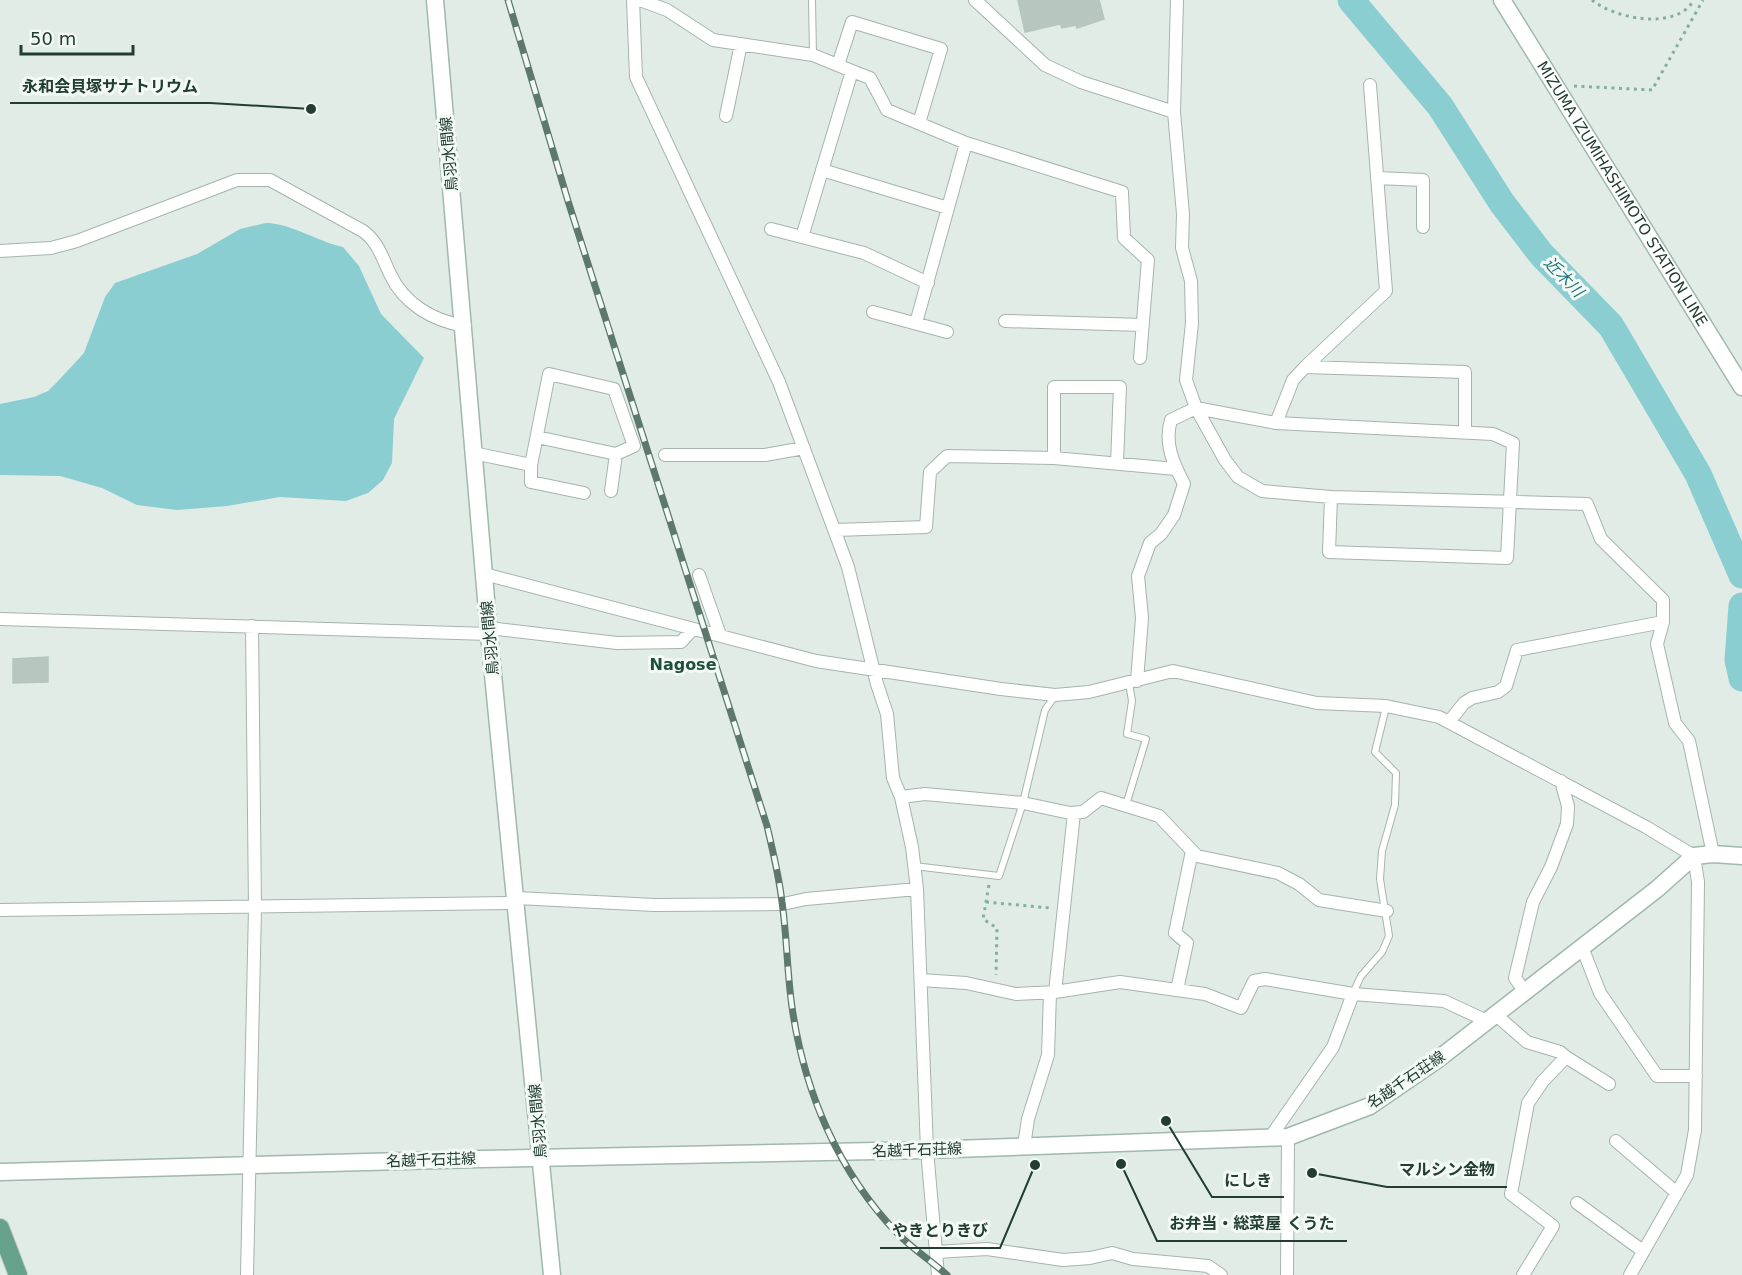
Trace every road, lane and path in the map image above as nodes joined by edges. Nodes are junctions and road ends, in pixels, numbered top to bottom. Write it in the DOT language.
graph roads {
  1 [pos="435,0"];
  2 [pos="633,0"];
  3 [pos="640,0"];
  4 [pos="812,0"];
  5 [pos="975,0"];
  6 [pos="1177,0"];
  7 [pos="1502,0"];
  8 [pos="1592,0"];
  9 [pos="1694,0"];
  10 [pos="1703,0"];
  11 [pos="741,44"];
  12 [pos="813,55"];
  13 [pos="838,65"];
  14 [pos="852,71"];
  15 [pos="1554,84"];
  16 [pos="1370,85"];
  17 [pos="1174,112"];
  18 [pos="726,116"];
  19 [pos="919,123"];
  20 [pos="966,143"];
  21 [pos="822,170"];
  22 [pos="1377,178"];
  23 [pos="948,208"];
  24 [pos="1423,227"];
  25 [pos="771,229"];
  26 [pos="802,237"];
  27 [pos="0,251"];
  28 [pos="928,283"];
  29 [pos="873,312"];
  30 [pos="1005,321"];
  31 [pos="916,323"];
  32 [pos="1143,325"];
  33 [pos="465,326"];
  34 [pos="947,332"];
  35 [pos="1140,358"];
  36 [pos="1305,367"];
  37 [pos="1742,387"];
  38 [pos="1196,408"];
  39 [pos="1276,423"];
  40 [pos="1465,432"];
  41 [pos="537,437"];
  42 [pos="804,447"];
  43 [pos="473,453"];
  44 [pos="616,454"];
  45 [pos="666,455"];
  46 [pos="1054,458"];
  47 [pos="1117,464"];
  48 [pos="531,465"];
  49 [pos="1176,469"];
  50 [pos="611,491"];
  51 [pos="584,493"];
  52 [pos="1330,497"];
  53 [pos="1510,501"];
  54 [pos="835,530"];
  55 [pos="484,574"];
  56 [pos="699,575"];
  57 [pos="0,619"];
  58 [pos="1663,622"];
  59 [pos="252,626"];
  60 [pos="693,629"];
  61 [pos="489,631"];
  62 [pos="720,635"];
  63 [pos="874,669"];
  64 [pos="1133,682"];
  65 [pos="1055,695"];
  66 [pos="1386,706"];
  67 [pos="1449,722"];
  68 [pos="1561,781"];
  69 [pos="901,797"];
  70 [pos="1023,803"];
  71 [pos="1126,805"];
  72 [pos="1074,813"];
  73 [pos="1192,851"];
  74 [pos="1713,854"];
  75 [pos="1694,856"];
  76 [pos="1738,856"];
  77 [pos="914,866"];
  78 [pos="991,875"];
  79 [pos="917,889"];
  80 [pos="517,900"];
  81 [pos="986,902"];
  82 [pos="255,908"];
  83 [pos="1064,909"];
  84 [pos="0,910"];
  85 [pos="1387,911"];
  86 [pos="1582,947"];
  87 [pos="921,980"];
  88 [pos="996,990"];
  89 [pos="1177,990"];
  90 [pos="1052,992"];
  91 [pos="1525,992"];
  92 [pos="1353,994"];
  93 [pos="1492,1018"];
  94 [pos="1566,1057"];
  95 [pos="1696,1076"];
  96 [pos="1609,1084"];
  97 [pos="1288,1137"];
  98 [pos="1269,1139"];
  99 [pos="1616,1141"];
  100 [pos="1024,1146"];
  101 [pos="927,1150"];
  102 [pos="542,1159"];
  103 [pos="249,1165"];
  104 [pos="0,1172"];
  105 [pos="1677,1192"];
  106 [pos="1577,1203"];
  107 [pos="0,1228"];
  108 [pos="1643,1251"];
  109 [pos="936,1252"];
  110 [pos="18,1275"];
  111 [pos="247,1275"];
  112 [pos="552,1275"];
  113 [pos="938,1275"];
  114 [pos="1221,1275"];
  115 [pos="1287,1275"];
  116 [pos="1523,1275"];
  117 [pos="1630,1275"];
  1 -- 33 [label="street, 鳥羽水間線"];
  2 -- 42 [label="street"];
  3 -- 11 [label="street"];
  4 -- 12 [label="lane"];
  5 -- 17 [label="street"];
  6 -- 17 [label="street"];
  7 -- 15 [label="street, MIZUMA IZUMIHASHIMOTO STATION LINE"];
  8 -- 9 [label="path"];
  10 -- 15 [label="path"];
  11 -- 12 [label="street"];
  11 -- 18 [label="street"];
  12 -- 13 [label="street"];
  13 -- 14 [label="street"];
  13 -- 19 [label="street"];
  14 -- 19 [label="street"];
  14 -- 21 [label="street"];
  15 -- 37 [label="street, MIZUMA IZUMIHASHIMOTO STATION LINE"];
  16 -- 22 [label="street"];
  17 -- 38 [label="street"];
  19 -- 20 [label="street"];
  20 -- 23 [label="street"];
  20 -- 32 [label="street"];
  21 -- 23 [label="street"];
  21 -- 26 [label="street"];
  22 -- 24 [label="street"];
  22 -- 36 [label="street"];
  23 -- 28 [label="street"];
  25 -- 26 [label="street"];
  26 -- 28 [label="street"];
  27 -- 33 [label="street"];
  28 -- 31 [label="street"];
  29 -- 31 [label="street"];
  30 -- 32 [label="street"];
  31 -- 34 [label="street"];
  32 -- 35 [label="street"];
  33 -- 43 [label="street, 鳥羽水間線"];
  36 -- 39 [label="street"];
  36 -- 40 [label="street"];
  38 -- 39 [label="street"];
  38 -- 49 [label="street"];
  38 -- 52 [label="street"];
  39 -- 40 [label="street"];
  40 -- 53 [label="street"];
  41 -- 44 [label="street"];
  41 -- 44 [label="street"];
  41 -- 48 [label="street"];
  42 -- 45 [label="street"];
  42 -- 54 [label="street"];
  43 -- 48 [label="street"];
  43 -- 55 [label="street, 鳥羽水間線"];
  44 -- 50 [label="street"];
  46 -- 47 [label="street"];
  46 -- 47 [label="street"];
  46 -- 54 [label="street"];
  47 -- 49 [label="street"];
  48 -- 51 [label="street"];
  49 -- 64 [label="street"];
  52 -- 53 [label="street"];
  52 -- 53 [label="street"];
  53 -- 58 [label="street"];
  54 -- 63 [label="street"];
  55 -- 60 [label="street"];
  55 -- 61 [label="street, 鳥羽水間線"];
  56 -- 62 [label="street"];
  57 -- 59 [label="street"];
  58 -- 67 [label="street"];
  58 -- 74 [label="street"];
  59 -- 61 [label="street"];
  59 -- 82 [label="street"];
  60 -- 61 [label="street"];
  60 -- 62 [label="street"];
  61 -- 80 [label="street, 鳥羽水間線"];
  62 -- 63 [label="street"];
  63 -- 65 [label="street"];
  63 -- 69 [label="street"];
  64 -- 65 [label="street"];
  64 -- 66 [label="street"];
  64 -- 71 [label="lane"];
  65 -- 70 [label="lane"];
  66 -- 67 [label="street"];
  66 -- 85 [label="lane"];
  67 -- 68 [label="street"];
  68 -- 75 [label="street"];
  68 -- 91 [label="street"];
  69 -- 70 [label="street"];
  69 -- 77 [label="street"];
  70 -- 72 [label="street"];
  70 -- 78 [label="lane"];
  71 -- 72 [label="street"];
  71 -- 73 [label="street"];
  72 -- 83 [label="street"];
  73 -- 85 [label="street"];
  73 -- 89 [label="street"];
  74 -- 75 [label="street"];
  74 -- 76 [label="street"];
  75 -- 86 [label="street, 名越千石荘線"];
  75 -- 95 [label="street"];
  77 -- 78 [label="lane"];
  77 -- 79 [label="street"];
  78 -- 81 [label="path"];
  79 -- 80 [label="street"];
  79 -- 87 [label="street"];
  80 -- 82 [label="street"];
  80 -- 102 [label="street, 鳥羽水間線"];
  81 -- 83 [label="path"];
  81 -- 88 [label="path"];
  82 -- 84 [label="street"];
  82 -- 103 [label="street"];
  83 -- 90 [label="street"];
  85 -- 92 [label="lane"];
  86 -- 91 [label="street, 名越千石荘線"];
  86 -- 95 [label="street"];
  87 -- 88 [label="street"];
  87 -- 101 [label="street"];
  88 -- 90 [label="street"];
  89 -- 90 [label="street"];
  89 -- 92 [label="street"];
  90 -- 100 [label="street"];
  91 -- 93 [label="street, 名越千石荘線"];
  92 -- 93 [label="street"];
  92 -- 98 [label="street"];
  93 -- 94 [label="street"];
  93 -- 97 [label="street, 名越千石荘線"];
  94 -- 96 [label="street"];
  94 -- 116 [label="street"];
  95 -- 105 [label="street"];
  97 -- 98 [label="street, 名越千石荘線"];
  97 -- 115 [label="street"];
  98 -- 100 [label="street, 名越千石荘線"];
  99 -- 105 [label="street"];
  100 -- 101 [label="street, 名越千石荘線"];
  101 -- 102 [label="street, 名越千石荘線"];
  101 -- 109 [label="street"];
  102 -- 103 [label="street, 名越千石荘線"];
  102 -- 112 [label="street, 鳥羽水間線"];
  103 -- 104 [label="street, 名越千石荘線"];
  103 -- 111 [label="street"];
  105 -- 108 [label="street"];
  106 -- 108 [label="street"];
  107 -- 110 [label="main road"];
  108 -- 117 [label="street"];
  109 -- 113 [label="street"];
  109 -- 114 [label="street"];
}
